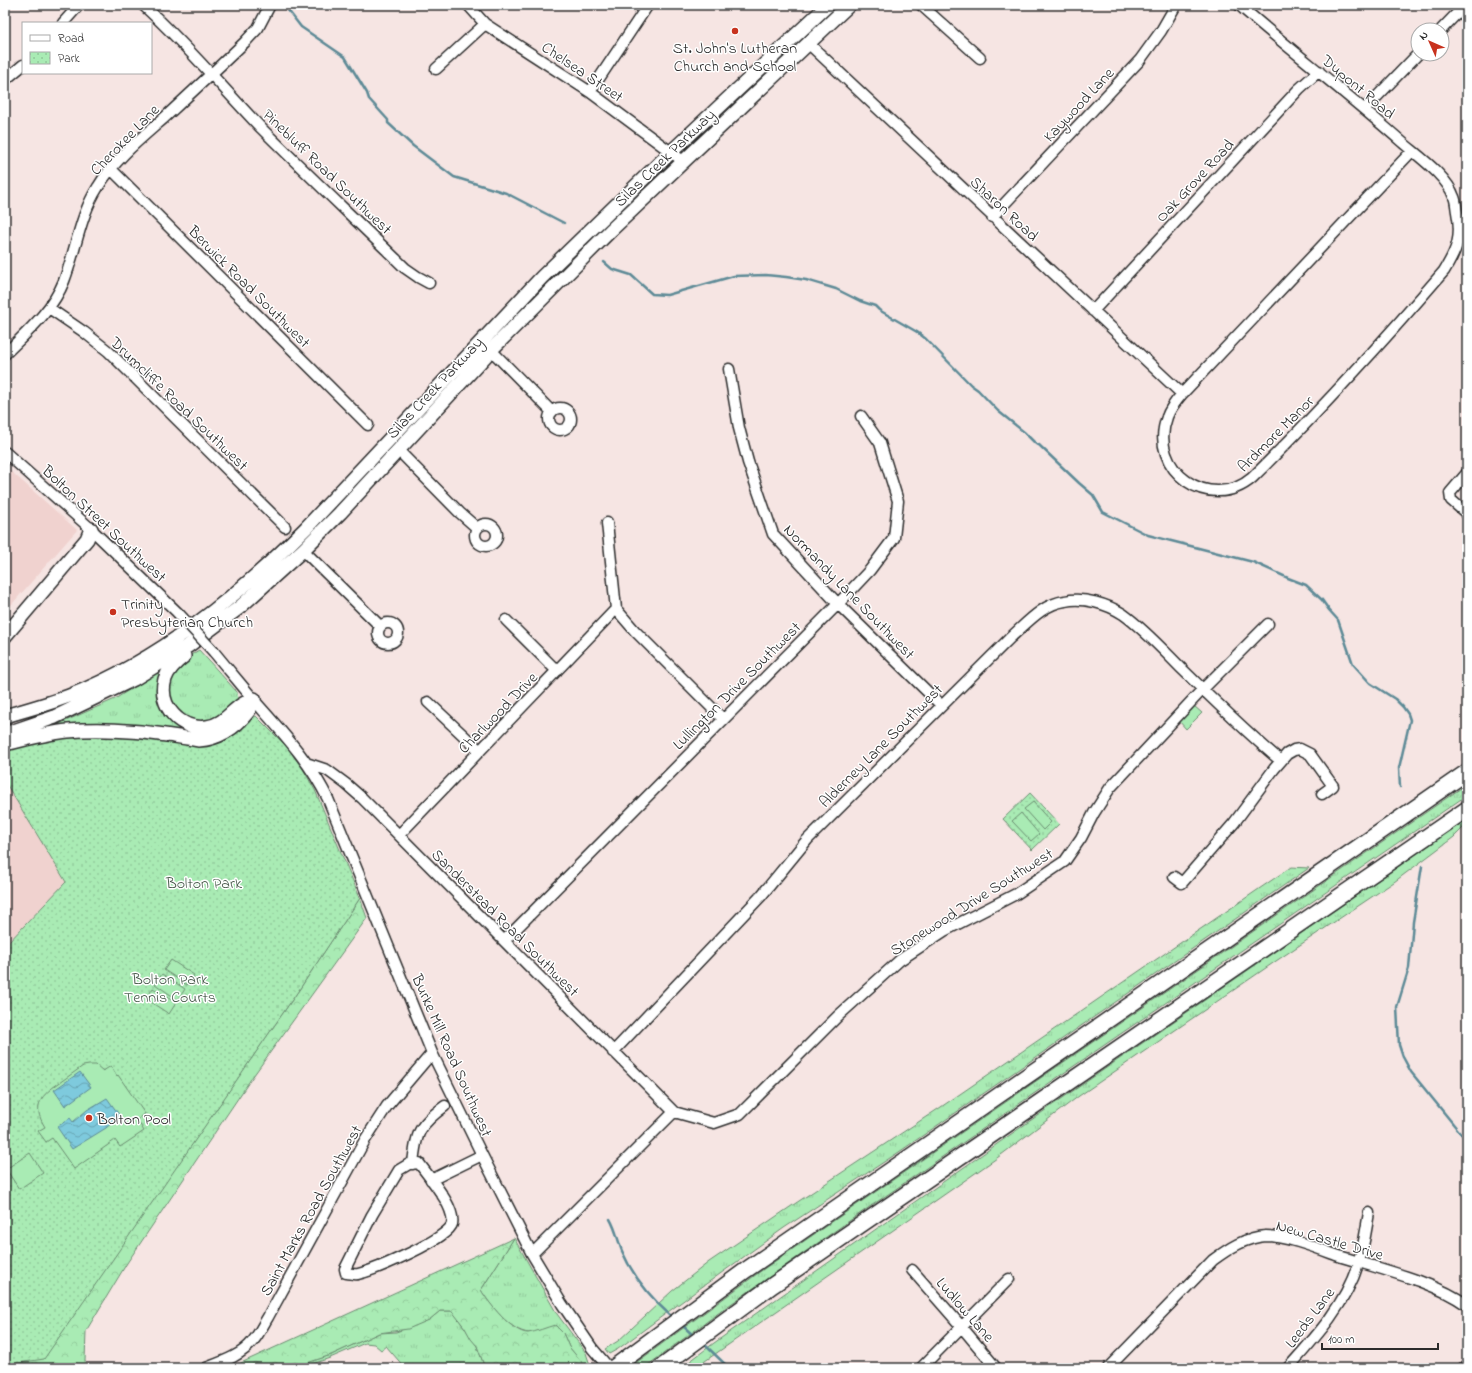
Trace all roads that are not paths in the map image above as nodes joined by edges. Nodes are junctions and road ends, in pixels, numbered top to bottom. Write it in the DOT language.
graph roads {
  1 [pos="79,5"];
  2 [pos="143,5"];
  3 [pos="270,5"];
  4 [pos="468,5"];
  5 [pos="648,5"];
  6 [pos="828,5"];
  7 [pos="849,5"];
  8 [pos="921,5"];
  9 [pos="1176,5"];
  10 [pos="1239,5"];
  11 [pos="1465,5"];
  12 [pos="64,22"];
  13 [pos="1449,22"];
  14 [pos="485,24"];
  15 [pos="808,43"];
  16 [pos="980,58"];
  17 [pos="1410,62"];
  18 [pos="22,66"];
  19 [pos="436,69"];
  20 [pos="1319,71"];
  21 [pos="211,75"];
  22 [pos="5,80"];
  23 [pos="590,92"];
  24 [pos="1365,109"];
  25 [pos="1412,151"];
  26 [pos="671,152"];
  27 [pos="683,161"];
  28 [pos="111,169"];
  29 [pos="1454,196"];
  30 [pos="992,217"];
  31 [pos="429,284"];
  32 [pos="49,308"];
  33 [pos="1093,311"];
  34 [pos="491,350"];
  35 [pos="5,354"];
  36 [pos="728,369"];
  37 [pos="1182,394"];
  38 [pos="552,412"];
  39 [pos="861,416"];
  40 [pos="368,425"];
  41 [pos="398,450"];
  42 [pos="5,452"];
  43 [pos="1467,474"];
  44 [pos="1467,514"];
  45 [pos="607,524"];
  46 [pos="285,527"];
  47 [pos="477,528"];
  48 [pos="92,529"];
  49 [pos="303,550"];
  50 [pos="838,604"];
  51 [pos="240,608"];
  52 [pos="616,609"];
  53 [pos="506,620"];
  54 [pos="1268,624"];
  55 [pos="5,625"];
  56 [pos="380,626"];
  57 [pos="5,636"];
  58 [pos="557,671"];
  59 [pos="1202,689"];
  60 [pos="69,696"];
  61 [pos="254,699"];
  62 [pos="428,702"];
  63 [pos="941,705"];
  64 [pos="5,709"];
  65 [pos="5,716"];
  66 [pos="723,720"];
  67 [pos="5,734"];
  68 [pos="5,744"];
  69 [pos="480,751"];
  70 [pos="1281,761"];
  71 [pos="309,764"];
  72 [pos="1467,772"];
  73 [pos="1322,794"];
  74 [pos="1467,809"];
  75 [pos="399,835"];
  76 [pos="1174,877"];
  77 [pos="504,941"];
  78 [pos="613,1052"];
  79 [pos="432,1053"];
  80 [pos="445,1106"];
  81 [pos="674,1112"];
  82 [pos="482,1155"];
  83 [pos="413,1164"];
  84 [pos="431,1180"];
  85 [pos="1369,1213"];
  86 [pos="532,1254"];
  87 [pos="1359,1262"];
  88 [pos="912,1270"];
  89 [pos="1009,1278"];
  90 [pos="1467,1305"];
  91 [pos="962,1326"];
  92 [pos="1467,1364"];
  93 [pos="206,1368"];
  94 [pos="609,1368"];
  95 [pos="613,1368"];
  96 [pos="660,1368"];
  97 [pos="921,1368"];
  98 [pos="996,1368"];
  99 [pos="1108,1368"];
  100 [pos="1288,1368"];
  101 [pos="1463,1368"];
  1 -- 12 [label="street"];
  2 -- 21 [label="street, Pinebluff Road Southwest"];
  3 -- 21 [label="street, Cherokee Lane"];
  4 -- 14 [label="street, Chelsea Street"];
  5 -- 23 [label="street"];
  6 -- 26 [label="main road, Silas Creek Parkway"];
  7 -- 15 [label="main road, Silas Creek Parkway"];
  8 -- 16 [label="street"];
  9 -- 30 [label="street, Kaywood Lane"];
  10 -- 20 [label="street, Dupont Road"];
  11 -- 13 [label="street"];
  14 -- 19 [label="street"];
  14 -- 23 [label="street, Chelsea Street"];
  15 -- 27 [label="main road, Silas Creek Parkway"];
  15 -- 30 [label="street, Sharon Road"];
  17 -- 24 [label="street"];
  18 -- 22 [label="street"];
  20 -- 24 [label="street, Dupont Road"];
  20 -- 33 [label="street, Oak Grove Road"];
  21 -- 28 [label="street, Cherokee Lane"];
  21 -- 31 [label="street, Pinebluff Road Southwest"];
  23 -- 26 [label="street, Chelsea Street"];
  24 -- 25 [label="street, Dupont Road"];
  25 -- 29 [label="street, Dupont Road"];
  25 -- 37 [label="street, Ardmore Manor"];
  26 -- 27 [label="street, Chelsea Street"];
  26 -- 60 [label="main road, Silas Creek Parkway"];
  27 -- 34 [label="main road, Silas Creek Parkway"];
  28 -- 32 [label="street, Cherokee Lane"];
  28 -- 40 [label="street, Berwick Road Southwest"];
  29 -- 37 [label="street, Ardmore Manor"];
  30 -- 33 [label="street, Sharon Road"];
  32 -- 35 [label="street, Cherokee Lane"];
  32 -- 46 [label="street, Drumcliffe Road Southwest"];
  33 -- 37 [label="street, Sharon Road"];
  34 -- 38 [label="street"];
  34 -- 41 [label="main road, Silas Creek Parkway"];
  36 -- 50 [label="street, Normandy Lane Southwest"];
  39 -- 50 [label="street, Lullington Drive Southwest"];
  41 -- 47 [label="street"];
  41 -- 49 [label="main road, Silas Creek Parkway"];
  42 -- 48 [label="street, Bolton Street Southwest"];
  43 -- 44 [label="street"];
  45 -- 52 [label="street"];
  48 -- 55 [label="main road"];
  48 -- 57 [label="main road"];
  48 -- 61 [label="street, Bolton Street Southwest, bridge"];
  49 -- 51 [label="main road, Silas Creek Parkway"];
  49 -- 56 [label="street"];
  50 -- 63 [label="street, Normandy Lane Southwest"];
  50 -- 66 [label="street, Lullington Drive Southwest"];
  51 -- 61 [label="main road"];
  51 -- 67 [label="main road, Silas Creek Parkway"];
  52 -- 58 [label="street, Charlwood Drive"];
  52 -- 66 [label="street"];
  53 -- 58 [label="street"];
  54 -- 59 [label="street, Stonewood Drive Southwest"];
  58 -- 69 [label="street, Charlwood Drive"];
  59 -- 63 [label="street, Alderney Lane Southwest"];
  59 -- 70 [label="street, Alderney Lane Southwest"];
  59 -- 81 [label="street, Stonewood Drive Southwest"];
  60 -- 64 [label="main road"];
  60 -- 65 [label="main road, Silas Creek Parkway"];
  61 -- 68 [label="main road"];
  61 -- 71 [label="street, Bolton Street Southwest"];
  62 -- 69 [label="street"];
  63 -- 78 [label="street, Alderney Lane Southwest"];
  66 -- 77 [label="street, Lullington Drive Southwest"];
  69 -- 75 [label="street, Charlwood Drive"];
  70 -- 73 [label="street"];
  70 -- 76 [label="street"];
  71 -- 75 [label="street, Sanderstead Road Southwest"];
  71 -- 79 [label="street, Burke Mill Road Southwest"];
  72 -- 95 [label="highway"];
  74 -- 96 [label="highway"];
  75 -- 77 [label="street, Sanderstead Road Southwest"];
  77 -- 78 [label="street, Sanderstead Road Southwest"];
  78 -- 81 [label="street, Sanderstead Road Southwest"];
  79 -- 82 [label="street, Burke Mill Road Southwest"];
  79 -- 93 [label="street, Saint Marks Road Southwest"];
  80 -- 83 [label="street"];
  81 -- 86 [label="street"];
  82 -- 84 [label="street"];
  82 -- 86 [label="street, Burke Mill Road Southwest"];
  83 -- 84 [label="street"];
  83 -- 84 [label="street"];
  85 -- 87 [label="street, Leeds Lane"];
  86 -- 94 [label="street, Burke Mill Road Southwest"];
  87 -- 90 [label="street, New Castle Drive"];
  87 -- 99 [label="street, New Castle Drive"];
  87 -- 100 [label="street, Leeds Lane"];
  88 -- 91 [label="street, Ludlow Lane"];
  89 -- 91 [label="street"];
  91 -- 97 [label="street"];
  91 -- 98 [label="street, Ludlow Lane"];
  92 -- 101 [label="street"];
}
